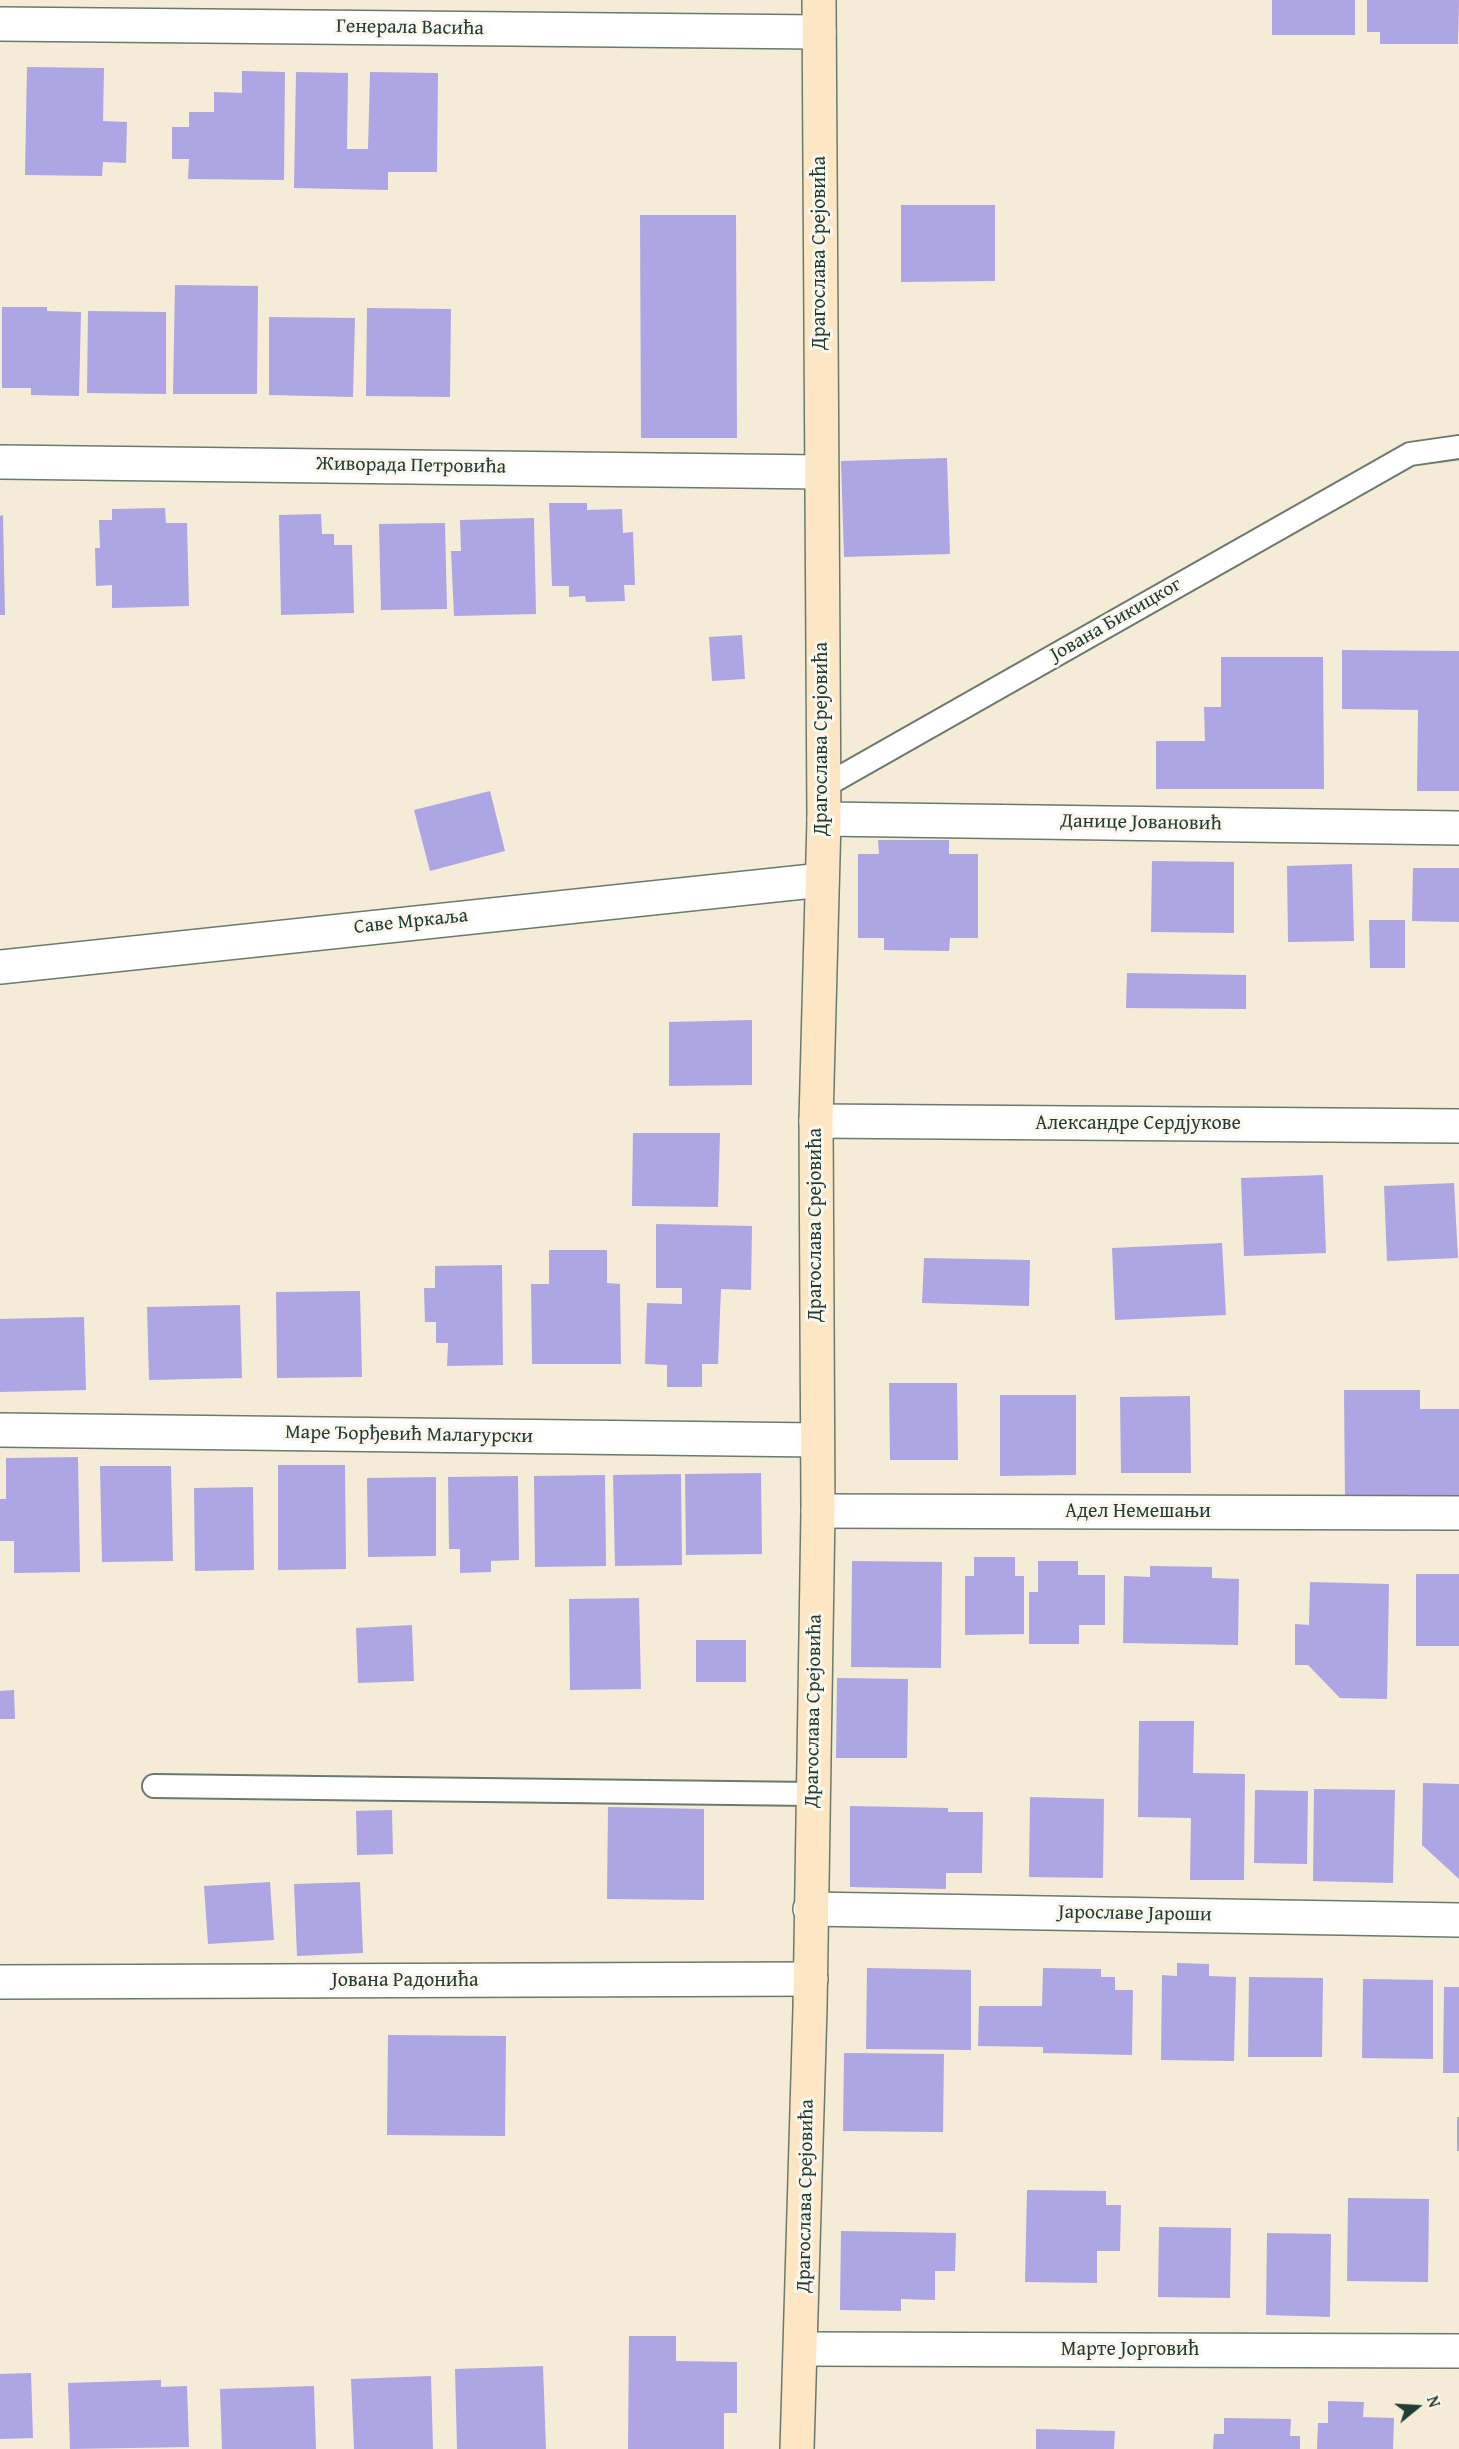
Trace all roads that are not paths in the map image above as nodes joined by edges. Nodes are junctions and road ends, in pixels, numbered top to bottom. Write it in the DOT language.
graph roads {
  1 [pos="819,16"];
  2 [pos="0,24"];
  3 [pos="1459,447"];
  4 [pos="0,462"];
  5 [pos="821,472"];
  6 [pos="823,803"];
  7 [pos="1459,828"];
  8 [pos="822,880"];
  9 [pos="0,967"];
  10 [pos="816,1121"];
  11 [pos="1459,1126"];
  12 [pos="0,1430"];
  13 [pos="817,1440"];
  14 [pos="818,1511"];
  15 [pos="1459,1513"];
  16 [pos="154,1786"];
  17 [pos="812,1794"];
  18 [pos="810,1909"];
  19 [pos="1459,1920"];
  20 [pos="811,1980"];
  21 [pos="0,1982"];
  22 [pos="802,2349"];
  23 [pos="1459,2351"];
  24 [pos="797,2449"];
  1 -- 2 [label="street, Генерала Васића"];
  1 -- 5 [label="street, Драгослава Срејовића"];
  3 -- 6 [label="lane, Јована Бикицког"];
  4 -- 5 [label="street, Живорада Петровића"];
  5 -- 6 [label="street, Драгослава Срејовића"];
  6 -- 7 [label="street, Данице Јовановић"];
  6 -- 8 [label="street, Драгослава Срејовића"];
  8 -- 9 [label="street, Саве Мркаља"];
  8 -- 10 [label="street, Драгослава Срејовића"];
  10 -- 11 [label="street, Александре Сердјукове"];
  10 -- 13 [label="street, Драгослава Срејовића"];
  12 -- 13 [label="street, Маре Ђорђевић Малагурски"];
  13 -- 14 [label="street, Драгослава Срејовића"];
  14 -- 15 [label="street, Адел Немешањи"];
  14 -- 17 [label="street, Драгослава Срејовића"];
  16 -- 17 [label="lane"];
  17 -- 18 [label="street, Драгослава Срејовића"];
  18 -- 19 [label="street, Јарославе Јароши"];
  18 -- 20 [label="street, Драгослава Срејовића"];
  20 -- 21 [label="street, Јована Радонића"];
  20 -- 22 [label="street, Драгослава Срејовића"];
  22 -- 23 [label="street, Марте Јорговић"];
  22 -- 24 [label="street, Драгослава Срејовића"];
}
